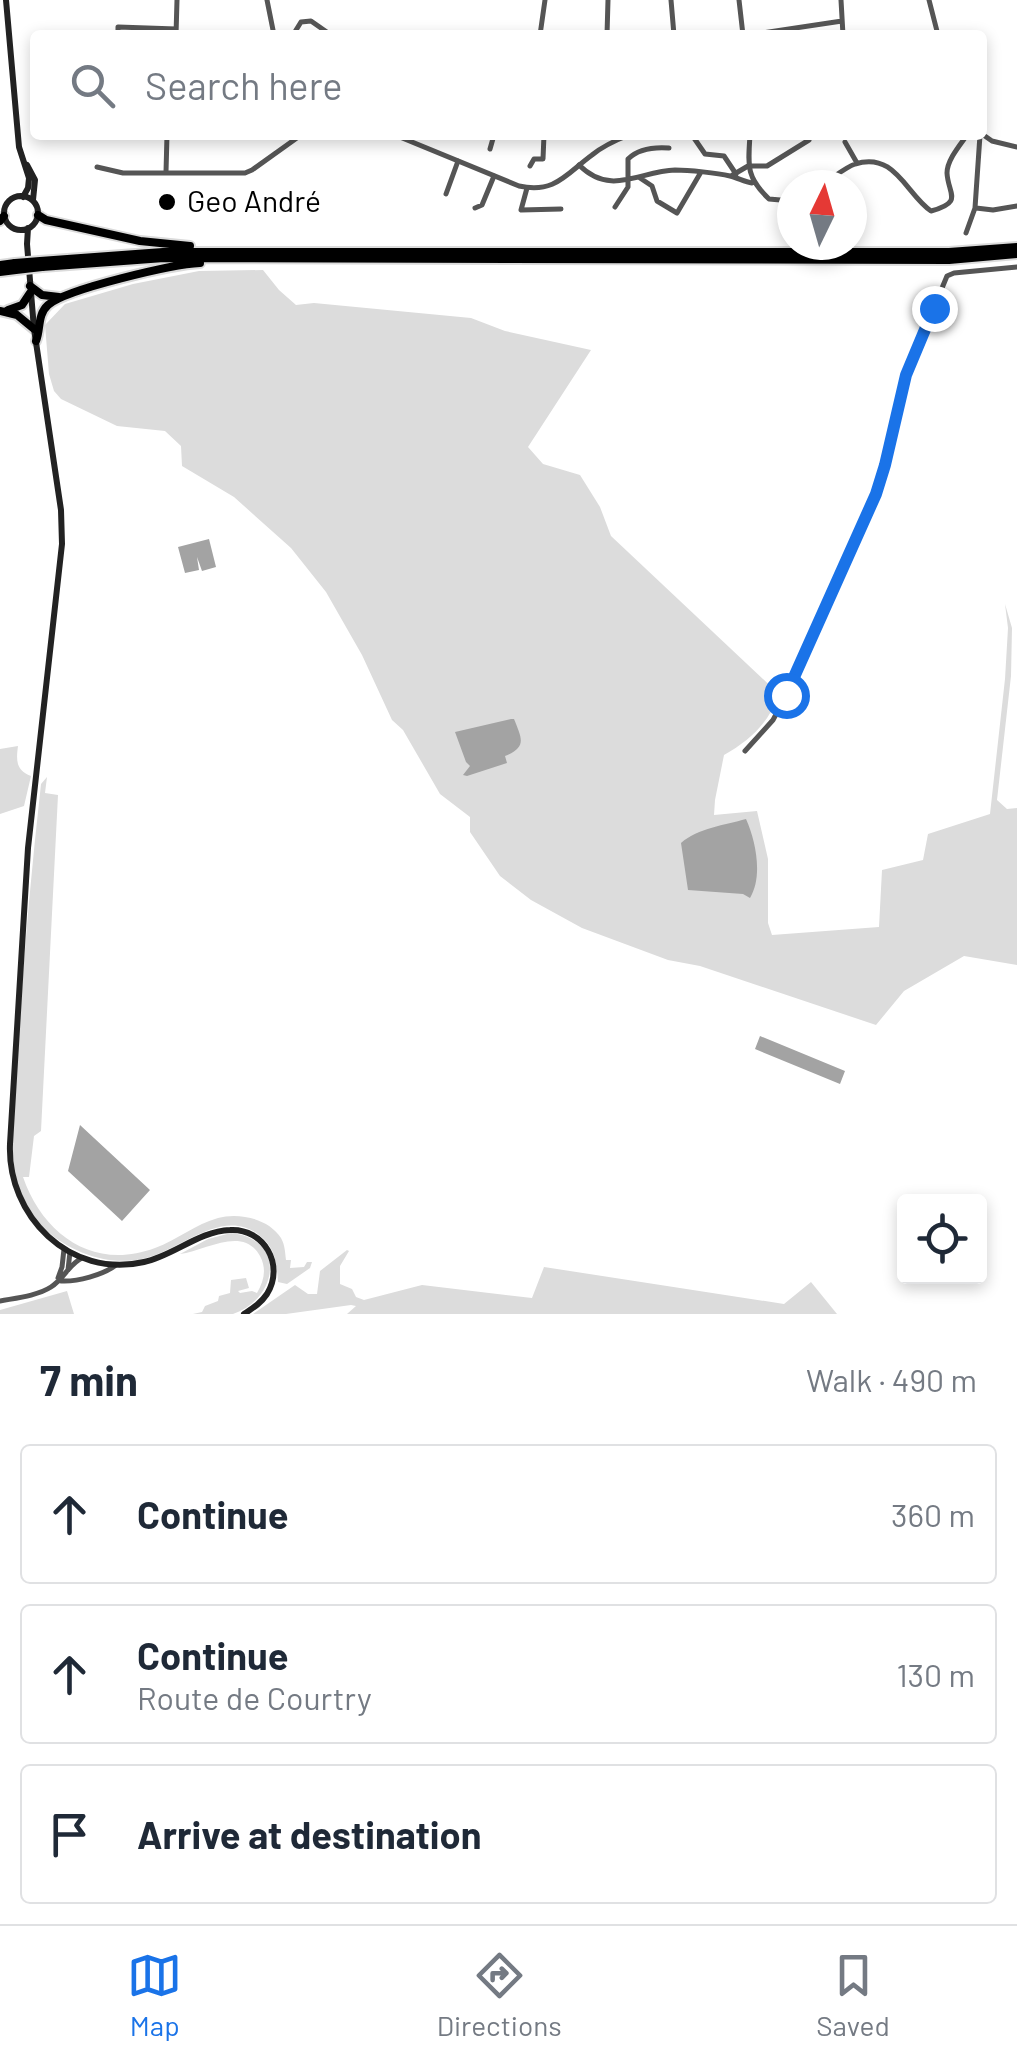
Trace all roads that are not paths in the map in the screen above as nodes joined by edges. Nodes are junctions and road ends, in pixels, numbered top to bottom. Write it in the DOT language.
graph roads {
  1 [pos="6,0"];
  2 [pos="177,0"];
  3 [pos="267,0"];
  4 [pos="545,0"];
  5 [pos="608,0"];
  6 [pos="671,0"];
  7 [pos="739,0"];
  8 [pos="841,0"];
  9 [pos="929,0"];
  10 [pos="842,22"];
  11 [pos="118,30"];
  12 [pos="147,30"];
  13 [pos="176,30"];
  14 [pos="273,30"];
  15 [pos="296,30"];
  16 [pos="323,30"];
  17 [pos="541,30"];
  18 [pos="607,30"];
  19 [pos="674,30"];
  20 [pos="745,30"];
  21 [pos="783,30"];
  22 [pos="843,30"];
  23 [pos="938,30"];
  24 [pos="987,138"];
  25 [pos="167,140"];
  26 [pos="293,140"];
  27 [pos="405,140"];
  28 [pos="493,140"];
  29 [pos="544,140"];
  30 [pos="604,140"];
  31 [pos="614,140"];
  32 [pos="695,140"];
  33 [pos="750,140"];
  34 [pos="808,140"];
  35 [pos="964,140"];
  36 [pos="981,140"];
  37 [pos="845,142"];
  38 [pos="606,146"];
  39 [pos="1017,147"];
  40 [pos="670,148"];
  41 [pos="490,149"];
  42 [pos="22,161"];
  43 [pos="458,161"];
  44 [pos="857,163"];
  45 [pos="579,165"];
  46 [pos="530,166"];
  47 [pos="748,166"];
  48 [pos="97,167"];
  49 [pos="846,170"];
  50 [pos="701,172"];
  51 [pos="166,173"];
  52 [pos="733,175"];
  53 [pos="494,176"];
  54 [pos="640,178"];
  55 [pos="626,181"];
  56 [pos="752,183"];
  57 [pos="527,188"];
  58 [pos="446,194"];
  59 [pos="23,196"];
  60 [pos="777,200"];
  61 [pos="33,202"];
  62 [pos="1017,206"];
  63 [pos="615,207"];
  64 [pos="474,208"];
  65 [pos="974,208"];
  66 [pos="561,209"];
  67 [pos="38,215"];
  68 [pos="2,219"];
  69 [pos="28,228"];
  70 [pos="19,230"];
  71 [pos="966,233"];
  72 [pos="26,244"];
  73 [pos="1015,253"];
  74 [pos="228,255"];
  75 [pos="1017,267"];
  76 [pos="0,269"];
  77 [pos="30,289"];
  78 [pos="59,298"];
  79 [pos="2,311"];
  80 [pos="34,329"];
  81 [pos="36,341"];
  82 [pos="745,750"];
  83 [pos="67,1250"];
  84 [pos="82,1258"];
  85 [pos="116,1265"];
  86 [pos="68,1270"];
  87 [pos="58,1281"];
  88 [pos="0,1301"];
  89 [pos="244,1314"];
  1 -- 42 [label="main road"];
  2 -- 13 [label="street"];
  3 -- 14 [label="street"];
  4 -- 17 [label="street"];
  5 -- 18 [label="street"];
  6 -- 19 [label="street"];
  7 -- 20 [label="street"];
  8 -- 10 [label="street"];
  9 -- 23 [label="street"];
  10 -- 21 [label="street"];
  10 -- 22 [label="street"];
  11 -- 12 [label="street"];
  15 -- 16 [label="street"];
  24 -- 39 [label="street"];
  25 -- 51 [label="street"];
  26 -- 51 [label="street"];
  27 -- 43 [label="street"];
  28 -- 41 [label="street"];
  29 -- 46 [label="street"];
  30 -- 38 [label="street"];
  31 -- 38 [label="street"];
  32 -- 52 [label="street"];
  33 -- 47 [label="street"];
  34 -- 47 [label="street"];
  35 -- 44 [label="street"];
  36 -- 65 [label="street"];
  37 -- 44 [label="street"];
  38 -- 45 [label="street"];
  40 -- 55 [label="street"];
  42 -- 59 [label="main road"];
  42 -- 61 [label="main road"];
  43 -- 53 [label="street"];
  43 -- 58 [label="street"];
  44 -- 49 [label="street"];
  45 -- 55 [label="street"];
  45 -- 57 [label="street"];
  47 -- 52 [label="street"];
  47 -- 56 [label="street"];
  48 -- 51 [label="street"];
  50 -- 52 [label="street"];
  50 -- 54 [label="street"];
  50 -- 54 [label="street"];
  52 -- 56 [label="street"];
  53 -- 57 [label="street"];
  53 -- 64 [label="street"];
  54 -- 55 [label="street"];
  55 -- 63 [label="street"];
  56 -- 60 [label="street"];
  57 -- 66 [label="street"];
  59 -- 61 [label="main road"];
  59 -- 68 [label="main road"];
  61 -- 67 [label="main road"];
  62 -- 65 [label="street"];
  65 -- 71 [label="street"];
  67 -- 69 [label="main road"];
  67 -- 74 [label="highway"];
  68 -- 70 [label="main road"];
  69 -- 70 [label="main road"];
  69 -- 72 [label="main road"];
  70 -- 72 [label="main road"];
  72 -- 77 [label="main road"];
  73 -- 74 [label="highway"];
  74 -- 76 [label="highway, bridge"];
  74 -- 78 [label="highway"];
  75 -- 82 [label="street"];
  77 -- 78 [label="highway"];
  77 -- 79 [label="highway"];
  77 -- 80 [label="main road"];
  78 -- 81 [label="highway"];
  79 -- 80 [label="highway"];
  80 -- 81 [label="main road"];
  81 -- 83 [label="main road"];
  83 -- 84 [label="main road"];
  83 -- 86 [label="street"];
  83 -- 87 [label="street"];
  84 -- 85 [label="main road"];
  84 -- 86 [label="street"];
  85 -- 87 [label="street"];
  85 -- 89 [label="main road"];
  86 -- 87 [label="street"];
  87 -- 88 [label="street"];
}
